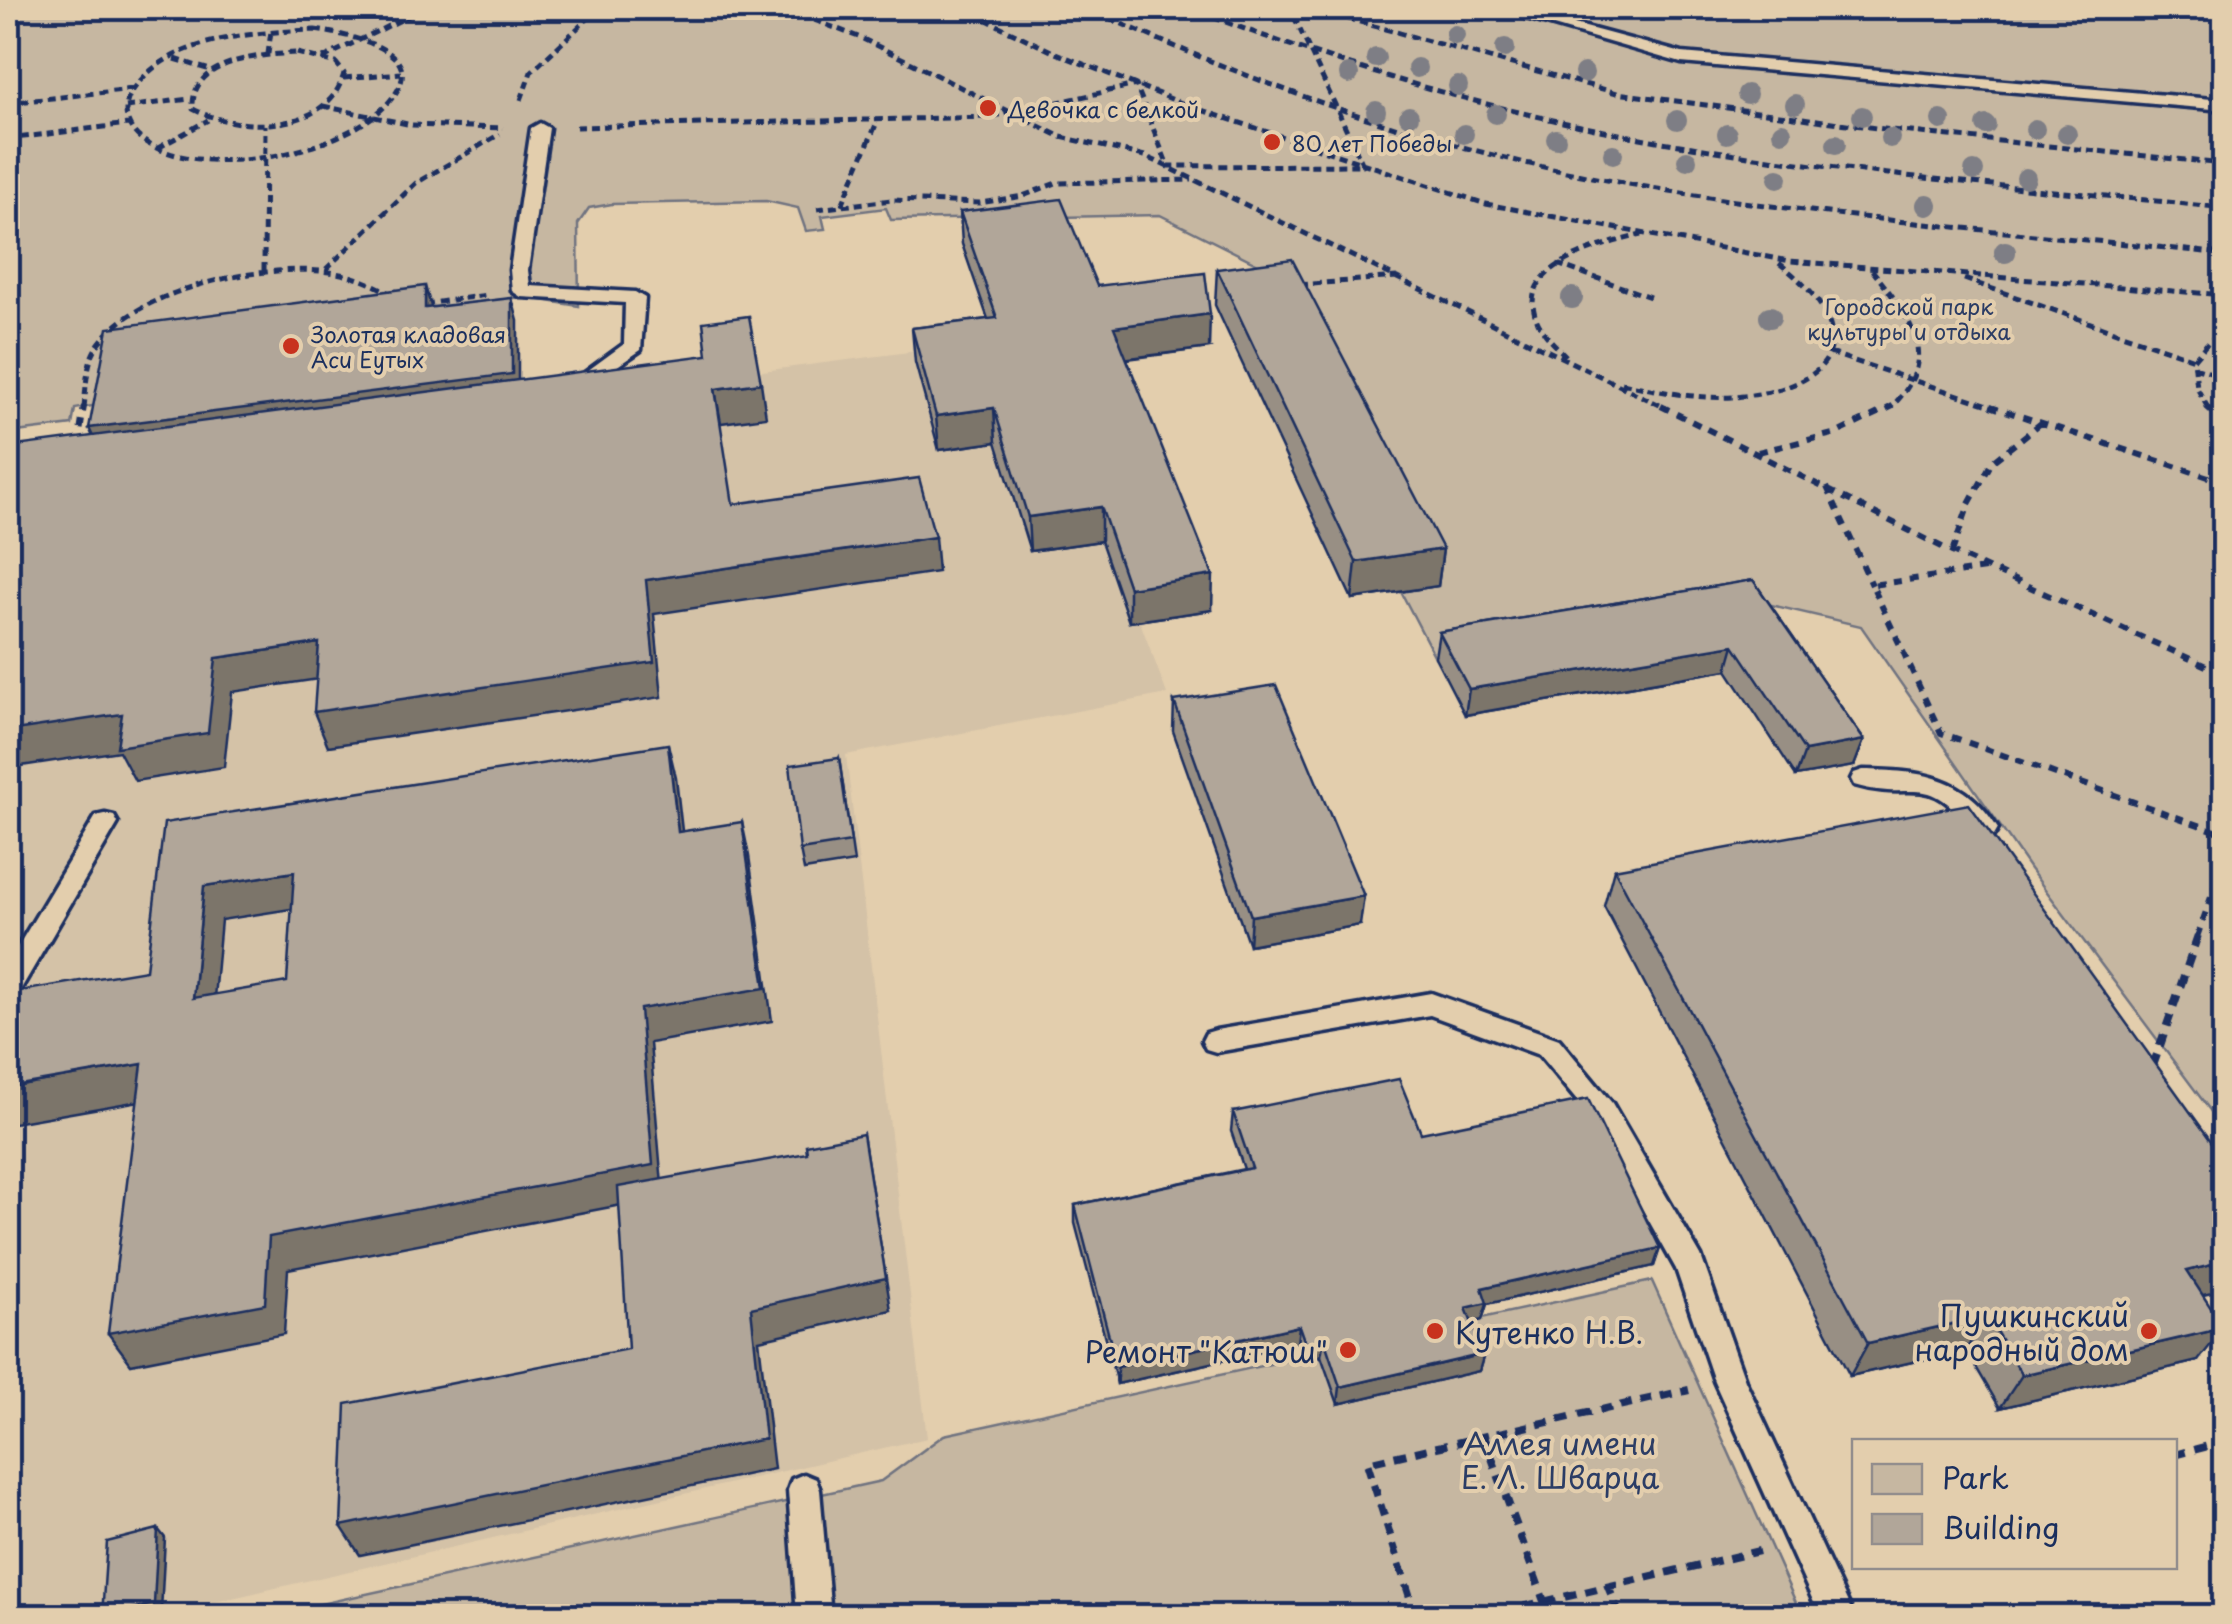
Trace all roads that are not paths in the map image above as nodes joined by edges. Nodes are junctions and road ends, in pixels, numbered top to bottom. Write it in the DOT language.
graph roads {
  1 [pos="1500,8"];
  2 [pos="2224,105"];
  3 [pos="540,128"];
  4 [pos="556,395"];
  5 [pos="1863,780"];
  6 [pos="105,823"];
  7 [pos="2002,854"];
  8 [pos="8,986"];
  9 [pos="1216,1041"];
  10 [pos="804,1490"];
  11 [pos="814,1616"];
  12 [pos="1837,1616"];
  1 -- 2 [label="lane"];
  3 -- 4 [label="lane"];
  5 -- 7 [label="lane"];
  6 -- 8 [label="lane"];
  9 -- 12 [label="lane"];
  10 -- 11 [label="lane"];
}
